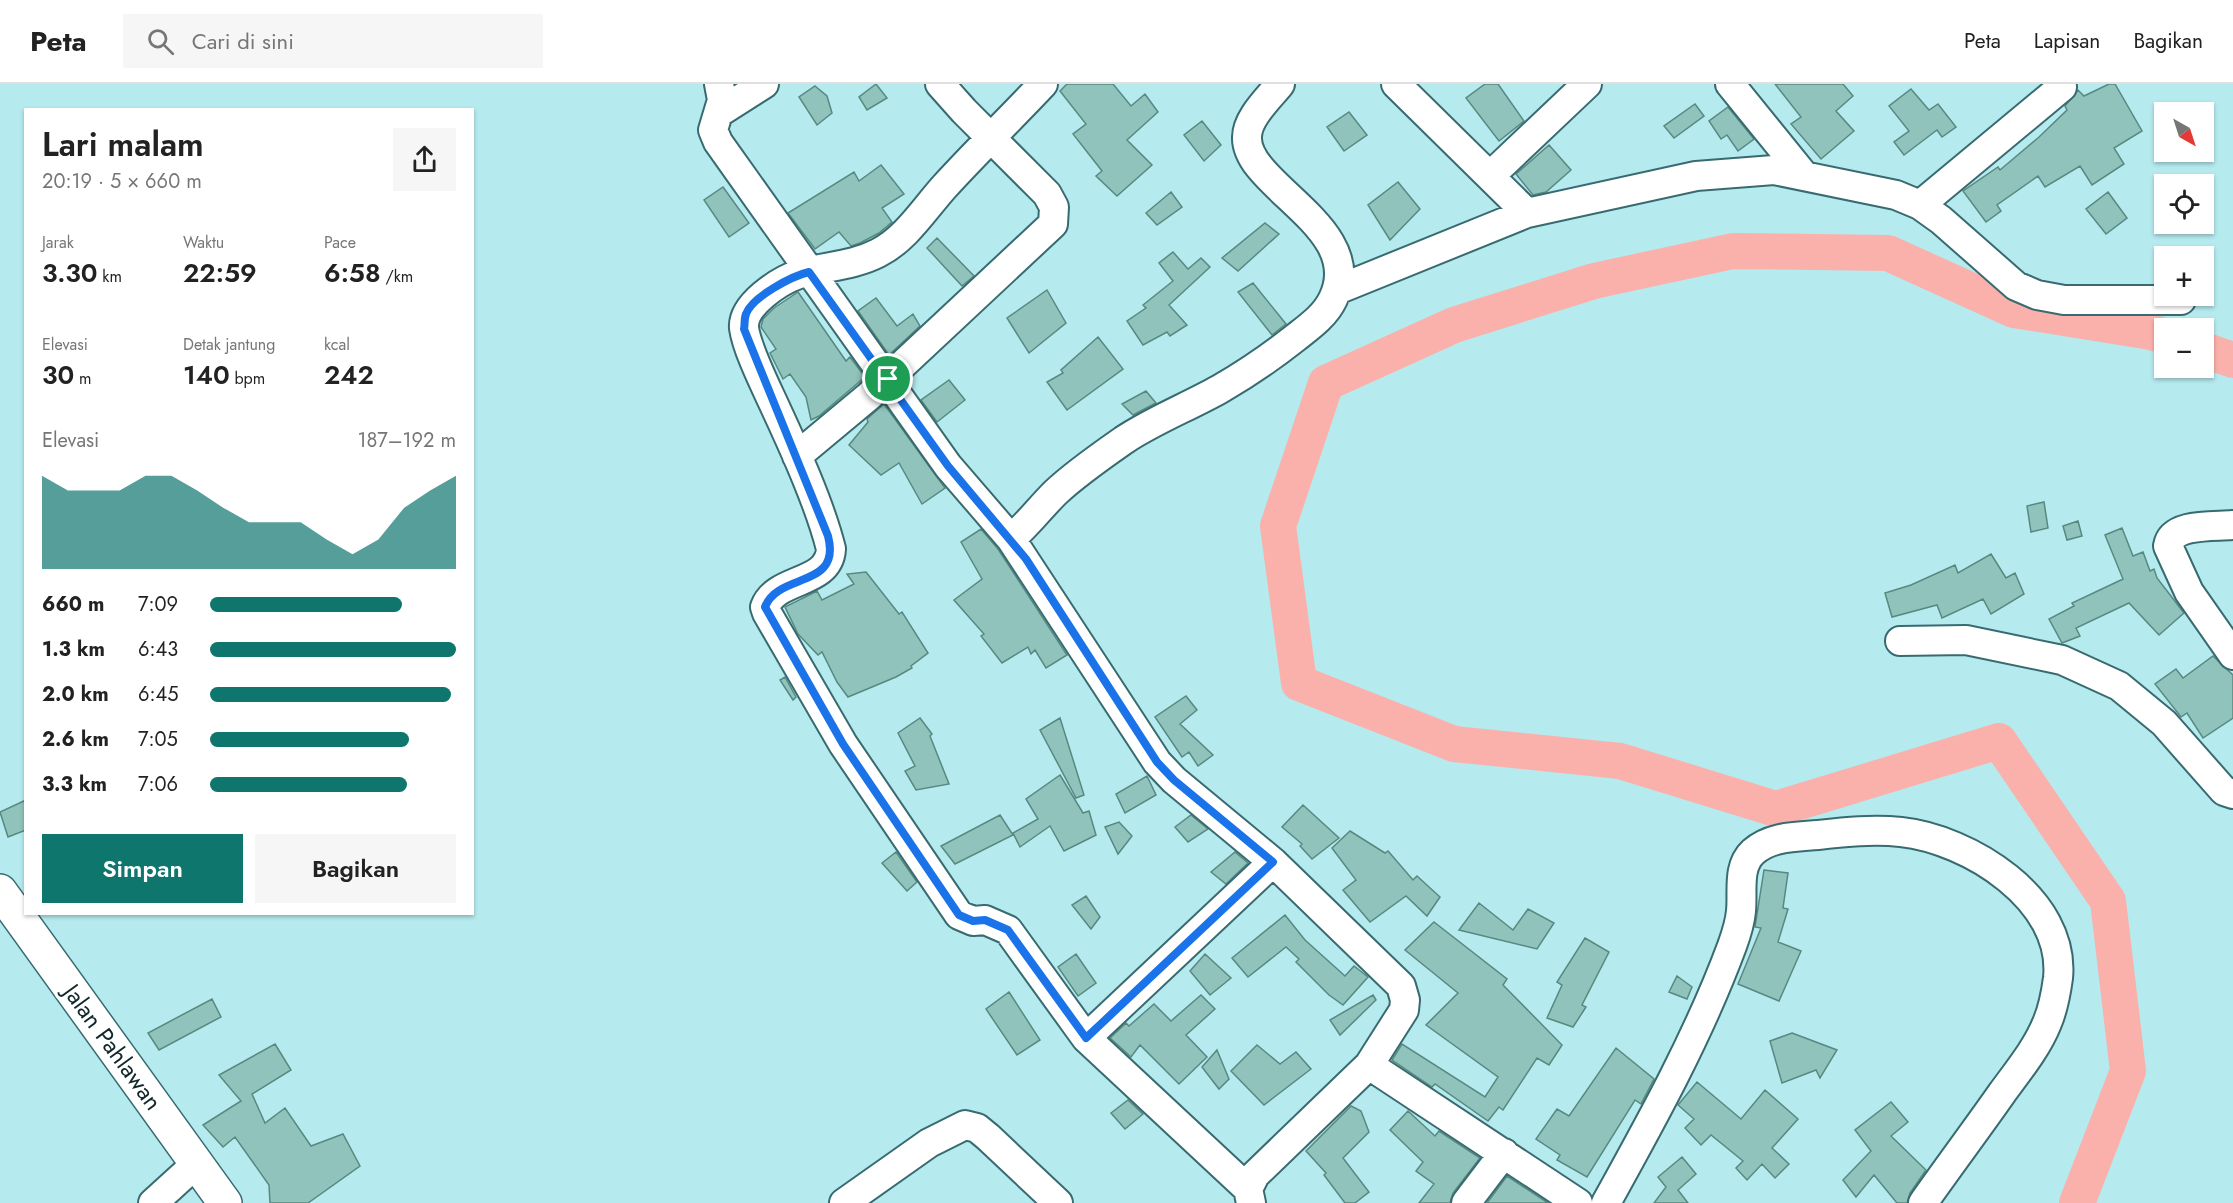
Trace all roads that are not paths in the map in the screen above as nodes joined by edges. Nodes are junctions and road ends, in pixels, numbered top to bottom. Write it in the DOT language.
graph roads {
  1 [pos="719,84"];
  2 [pos="764,84"];
  3 [pos="940,84"];
  4 [pos="1043,84"];
  5 [pos="1280,84"];
  6 [pos="1396,84"];
  7 [pos="1587,84"];
  8 [pos="1730,84"];
  9 [pos="2062,87"];
  10 [pos="720,112"];
  11 [pos="991,139"];
  12 [pos="1803,174"];
  13 [pos="1490,176"];
  14 [pos="1920,206"];
  15 [pos="1527,213"];
  16 [pos="809,272"];
  17 [pos="1337,290"];
  18 [pos="2154,300"];
  19 [pos="888,379"];
  20 [pos="797,456"];
  21 [pos="2233,525"];
  22 [pos="1011,539"];
  23 [pos="1900,641"];
  24 [pos="2233,655"];
  25 [pos="2233,794"];
  26 [pos="1273,862"];
  27 [pos="0,891"];
  28 [pos="1086,1038"];
  29 [pos="1369,1065"];
  30 [pos="1504,1153"];
  31 [pos="197,1163"];
  32 [pos="1250,1196"];
  33 [pos="153,1203"];
  34 [pos="225,1203"];
  35 [pos="844,1203"];
  36 [pos="1058,1203"];
  37 [pos="1466,1203"];
  38 [pos="1578,1203"];
  39 [pos="1606,1203"];
  40 [pos="1923,1203"];
  1 -- 10 [label="street"];
  2 -- 10 [label="street"];
  3 -- 11 [label="street"];
  4 -- 11 [label="street"];
  5 -- 17 [label="street"];
  6 -- 13 [label="street"];
  7 -- 13 [label="street"];
  8 -- 12 [label="street"];
  9 -- 14 [label="street"];
  10 -- 16 [label="street"];
  11 -- 16 [label="street"];
  11 -- 19 [label="street"];
  12 -- 14 [label="street"];
  12 -- 15 [label="street"];
  13 -- 15 [label="street"];
  14 -- 18 [label="street"];
  15 -- 17 [label="street"];
  16 -- 19 [label="street"];
  16 -- 20 [label="street"];
  17 -- 22 [label="street"];
  19 -- 20 [label="street"];
  19 -- 22 [label="street"];
  20 -- 28 [label="street"];
  21 -- 24 [label="street"];
  22 -- 26 [label="street"];
  23 -- 25 [label="street"];
  26 -- 28 [label="street"];
  26 -- 29 [label="street"];
  27 -- 31 [label="main road, Jalan Pahlawan"];
  28 -- 32 [label="street"];
  29 -- 30 [label="street"];
  29 -- 32 [label="street"];
  30 -- 37 [label="street"];
  30 -- 38 [label="street"];
  31 -- 33 [label="street"];
  31 -- 34 [label="main road, Jalan Pahlawan"];
  35 -- 36 [label="street"];
  39 -- 40 [label="street"];
}
